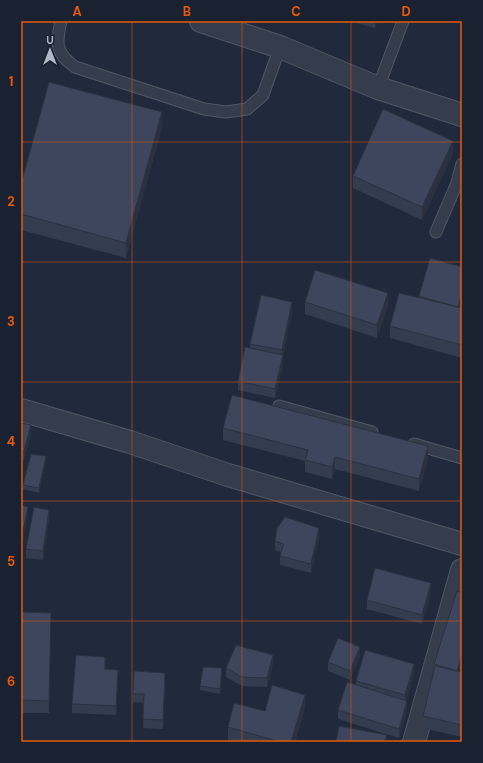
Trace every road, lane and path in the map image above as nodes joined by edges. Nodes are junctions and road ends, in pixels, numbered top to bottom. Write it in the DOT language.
graph roads {
  1 [pos="61,21"];
  2 [pos="200,21"];
  3 [pos="403,21"];
  4 [pos="280,47"];
  5 [pos="378,88"];
  6 [pos="462,115"];
  7 [pos="462,164"];
  8 [pos="436,232"];
  9 [pos="279,406"];
  10 [pos="21,410"];
  11 [pos="386,436"];
  12 [pos="401,441"];
  13 [pos="462,458"];
  14 [pos="462,544"];
  15 [pos="462,570"];
  16 [pos="416,742"];
  1 -- 4 [label="lane"];
  2 -- 4 [label="street"];
  3 -- 5 [label="lane"];
  4 -- 5 [label="street"];
  5 -- 6 [label="street"];
  7 -- 8 [label="lane"];
  9 -- 11 [label="lane"];
  10 -- 14 [label="street"];
  12 -- 13 [label="lane"];
  15 -- 16 [label="street"];
}
